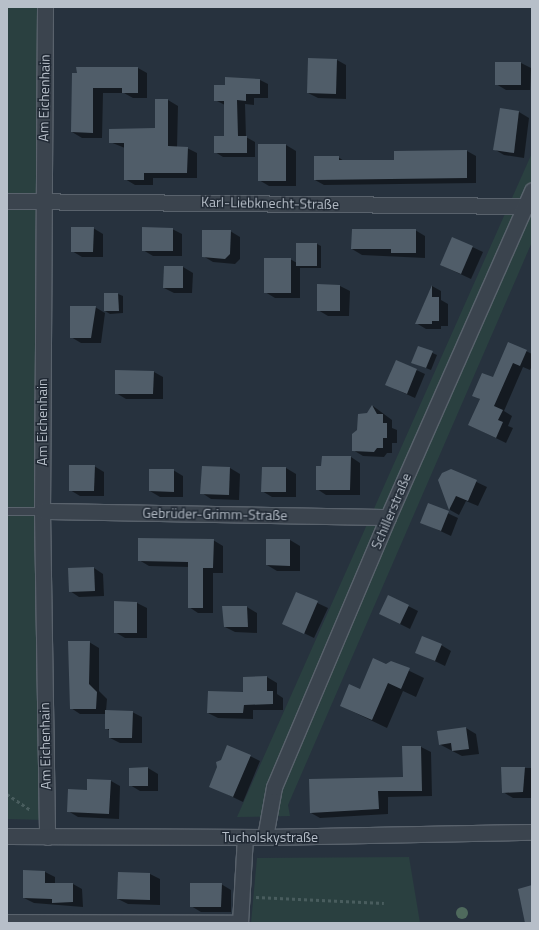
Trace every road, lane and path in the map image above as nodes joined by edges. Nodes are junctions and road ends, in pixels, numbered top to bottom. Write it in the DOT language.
graph roads {
  1 [pos="45,7"];
  2 [pos="532,190"];
  3 [pos="7,200"];
  4 [pos="43,201"];
  5 [pos="529,206"];
  6 [pos="7,511"];
  7 [pos="42,511"];
  8 [pos="388,517"];
  9 [pos="7,794"];
  10 [pos="46,820"];
  11 [pos="532,832"];
  12 [pos="7,836"];
  13 [pos="47,837"];
  14 [pos="265,837"];
  15 [pos="245,838"];
  16 [pos="242,896"];
  17 [pos="384,903"];
  18 [pos="7,922"];
  1 -- 4 [label="street, Am Eichenhain"];
  2 -- 5 [label="street, Schillerstraße"];
  3 -- 4 [label="street, Karl-Liebknecht-Straße"];
  4 -- 5 [label="street, Karl-Liebknecht-Straße"];
  4 -- 7 [label="street, Am Eichenhain"];
  5 -- 8 [label="street, Schillerstraße"];
  6 -- 7 [label="lane"];
  7 -- 8 [label="street, Gebrüder-Grimm-Straße"];
  7 -- 10 [label="street, Am Eichenhain"];
  8 -- 14 [label="street, Schillerstraße"];
  9 -- 10 [label="path"];
  10 -- 13 [label="street, Am Eichenhain"];
  11 -- 14 [label="street, Tucholskystraße"];
  12 -- 13 [label="street, Tucholskystraße"];
  13 -- 15 [label="street, Tucholskystraße"];
  14 -- 15 [label="street, Tucholskystraße"];
  15 -- 16 [label="street"];
  16 -- 17 [label="path"];
  16 -- 18 [label="street"];
}
